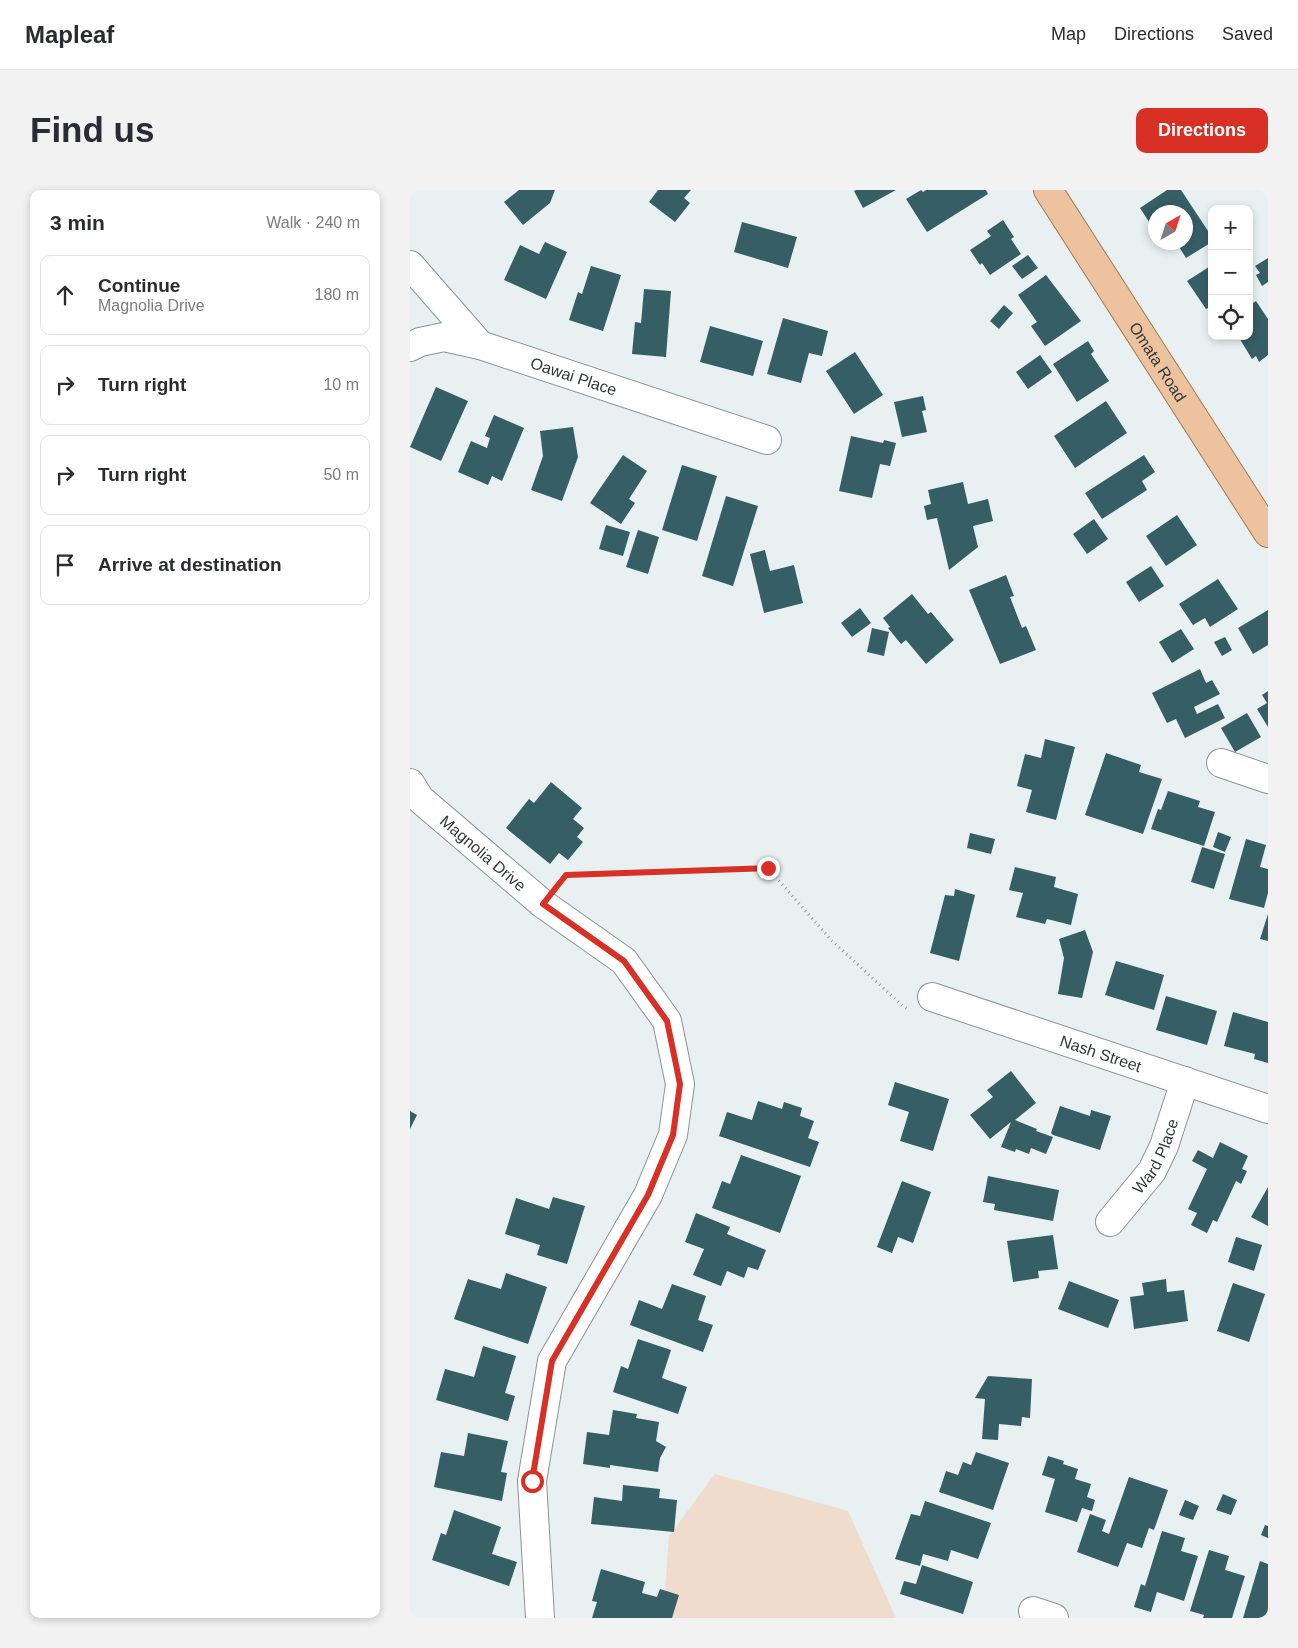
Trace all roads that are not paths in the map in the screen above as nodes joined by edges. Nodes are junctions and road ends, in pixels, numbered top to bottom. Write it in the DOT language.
graph roads {
  1 [pos="1048,190"];
  2 [pos="410,265"];
  3 [pos="480,345"];
  4 [pos="410,347"];
  5 [pos="767,440"];
  6 [pos="1268,533"];
  7 [pos="1221,763"];
  8 [pos="1268,779"];
  9 [pos="410,783"];
  10 [pos="932,997"];
  11 [pos="1185,1081"];
  12 [pos="1268,1109"];
  13 [pos="1110,1222"];
  14 [pos="540,1618"];
  1 -- 6 [label="main road, Omata Road"];
  2 -- 3 [label="street"];
  3 -- 4 [label="street, Oawai Place"];
  3 -- 5 [label="street, Oawai Place"];
  7 -- 8 [label="street"];
  9 -- 14 [label="street, Magnolia Drive"];
  10 -- 11 [label="street, Nash Street"];
  11 -- 12 [label="street, Nash Street"];
  11 -- 13 [label="street, Ward Place"];
}
